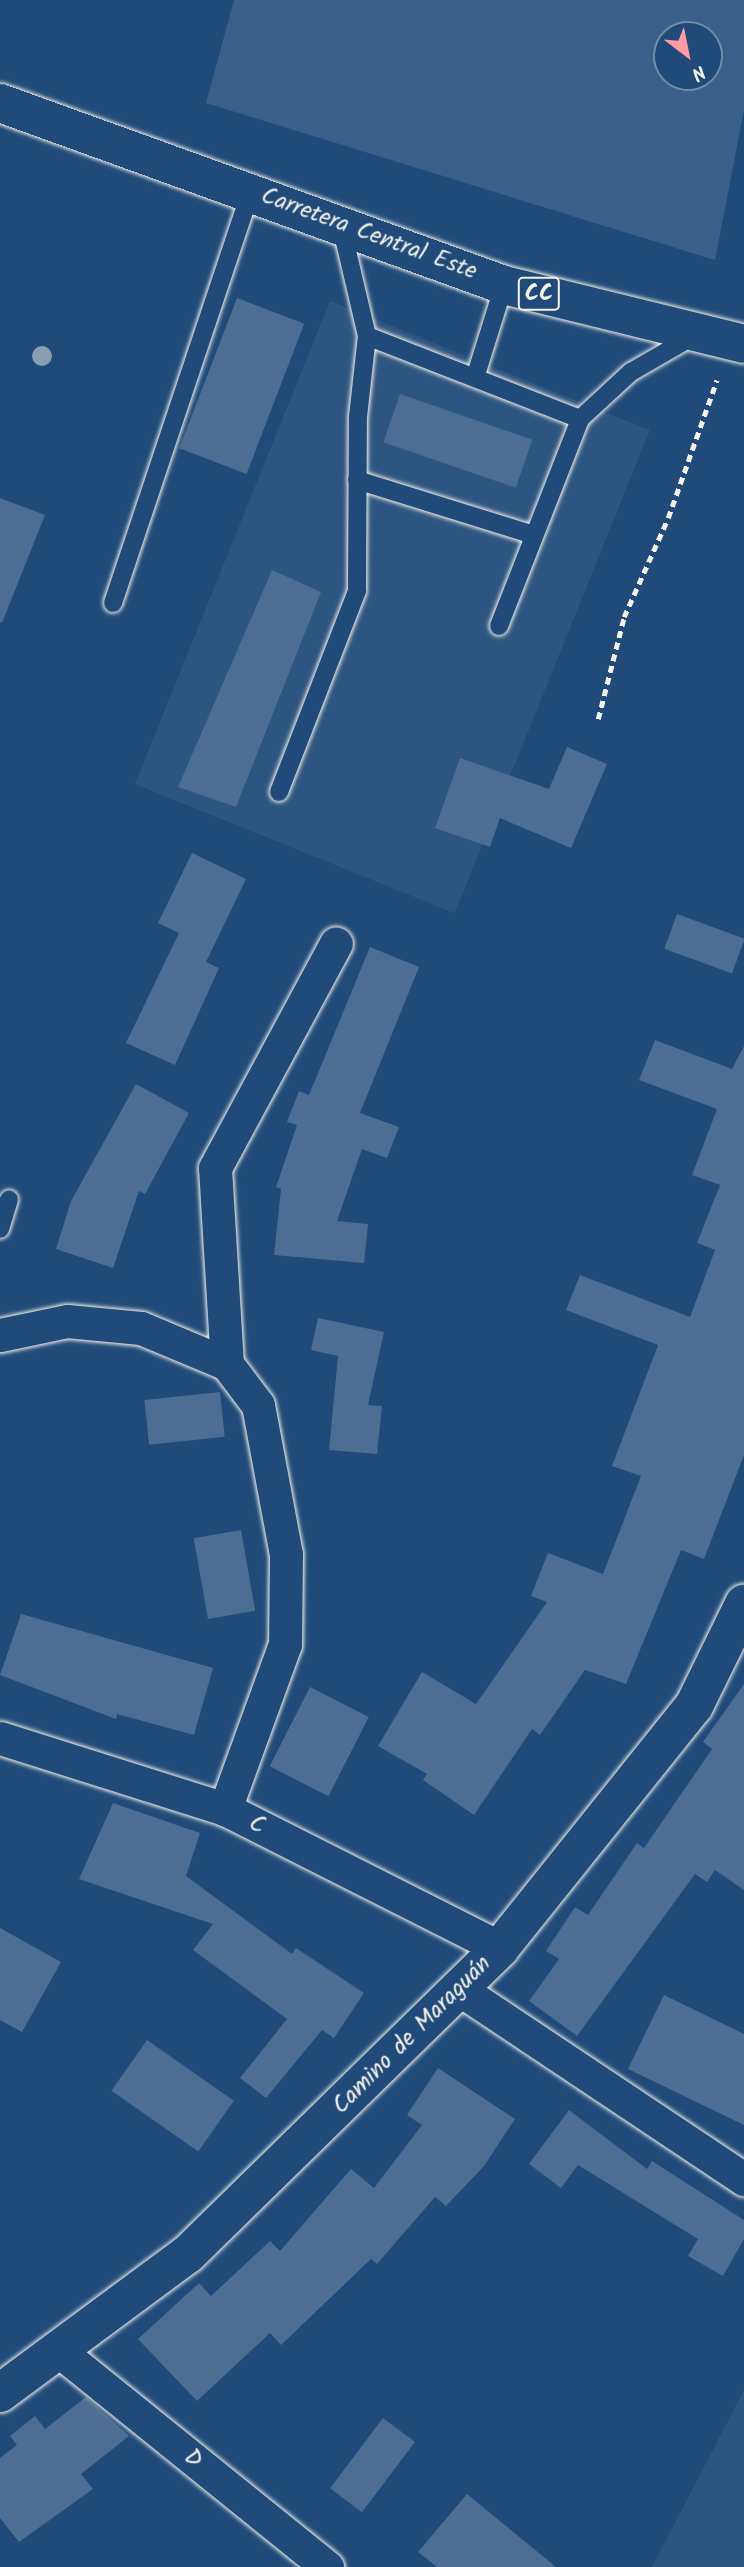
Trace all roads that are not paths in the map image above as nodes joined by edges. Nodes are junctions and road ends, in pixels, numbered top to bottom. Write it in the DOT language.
graph roads {
  1 [pos="0,103"];
  2 [pos="251,191"];
  3 [pos="340,222"];
  4 [pos="504,285"];
  5 [pos="367,336"];
  6 [pos="722,340"];
  7 [pos="475,378"];
  8 [pos="580,419"];
  9 [pos="357,480"];
  10 [pos="534,535"];
  11 [pos="113,603"];
  12 [pos="499,626"];
  13 [pos="279,792"];
  14 [pos="336,943"];
  15 [pos="9,1199"];
  16 [pos="0,1229"];
  17 [pos="0,1335"];
  18 [pos="228,1364"];
  19 [pos="744,1604"];
  20 [pos="0,1738"];
  21 [pos="225,1809"];
  22 [pos="500,1948"];
  23 [pos="459,1989"];
  24 [pos="744,2179"];
  25 [pos="58,2350"];
  26 [pos="0,2393"];
  27 [pos="327,2567"];
  1 -- 2 [label="street, Carretera Central Este / CC"];
  2 -- 3 [label="street, Carretera Central Este / CC"];
  2 -- 11 [label="lane"];
  3 -- 4 [label="street, Carretera Central Este / CC"];
  3 -- 5 [label="lane"];
  4 -- 6 [label="street, Carretera Central Este / CC"];
  4 -- 7 [label="lane"];
  5 -- 7 [label="lane"];
  5 -- 9 [label="lane"];
  6 -- 8 [label="lane"];
  7 -- 8 [label="lane"];
  8 -- 10 [label="lane"];
  9 -- 10 [label="lane"];
  9 -- 13 [label="lane"];
  10 -- 12 [label="lane"];
  14 -- 18 [label="street"];
  15 -- 16 [label="lane"];
  17 -- 18 [label="street"];
  18 -- 21 [label="street"];
  19 -- 22 [label="street, Camino de Maraguán"];
  20 -- 21 [label="street, C"];
  21 -- 22 [label="street, C"];
  22 -- 23 [label="street, Camino de Maraguán"];
  23 -- 24 [label="street"];
  23 -- 25 [label="street, Camino de Maraguán"];
  25 -- 26 [label="street, Camino de Maraguán"];
  25 -- 27 [label="street, D"];
}
